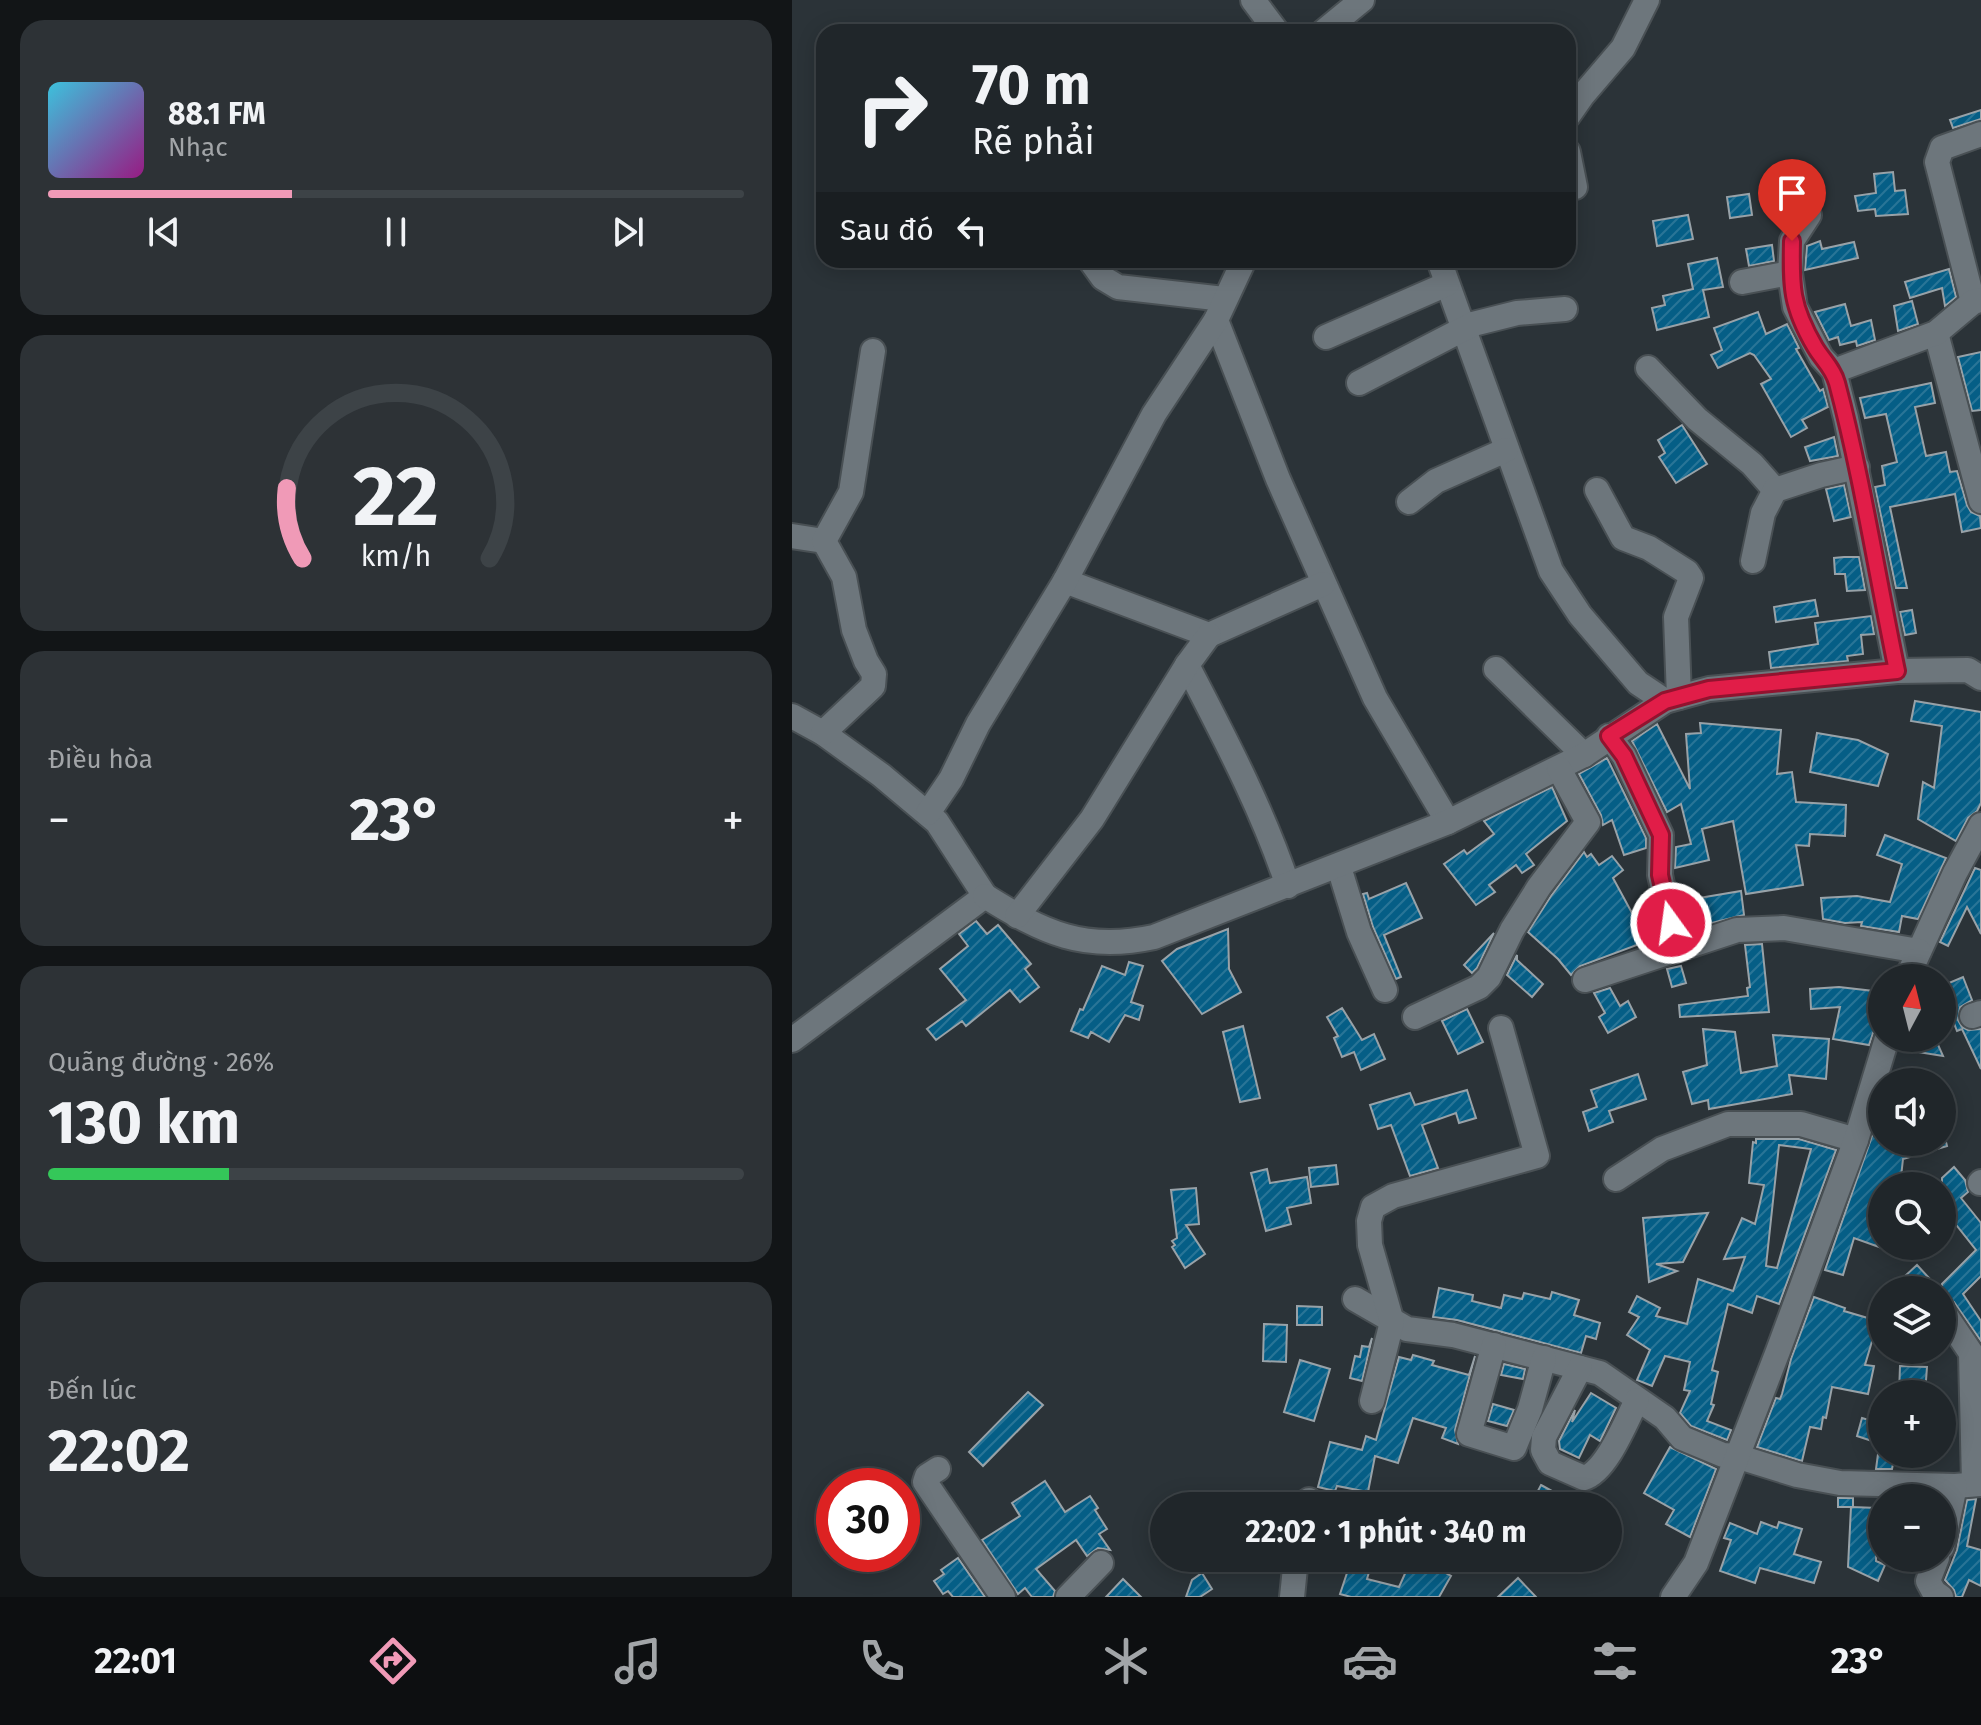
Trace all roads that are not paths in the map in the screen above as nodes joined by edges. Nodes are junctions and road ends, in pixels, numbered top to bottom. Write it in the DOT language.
graph roads {
  1 [pos="1253,0"];
  2 [pos="1362,0"];
  3 [pos="1647,0"];
  4 [pos="1271,24"];
  5 [pos="1333,24"];
  6 [pos="1576,105"];
  7 [pos="1981,134"];
  8 [pos="1809,215"];
  9 [pos="1096,268"];
  10 [pos="1240,268"];
  11 [pos="1442,268"];
  12 [pos="1790,273"];
  13 [pos="1742,282"];
  14 [pos="1447,284"];
  15 [pos="1977,301"];
  16 [pos="1220,309"];
  17 [pos="1565,309"];
  18 [pos="1463,329"];
  19 [pos="1936,333"];
  20 [pos="1326,337"];
  21 [pos="873,351"];
  22 [pos="1648,368"];
  23 [pos="1834,371"];
  24 [pos="1359,383"];
  25 [pos="1506,450"];
  26 [pos="1857,467"];
  27 [pos="1597,490"];
  28 [pos="1775,490"];
  29 [pos="1981,501"];
  30 [pos="1409,502"];
  31 [pos="792,536"];
  32 [pos="824,541"];
  33 [pos="1753,561"];
  34 [pos="1065,581"];
  35 [pos="1323,584"];
  36 [pos="1209,635"];
  37 [pos="1187,665"];
  38 [pos="1496,669"];
  39 [pos="1897,671"];
  40 [pos="1981,678"];
  41 [pos="1672,699"];
  42 [pos="792,716"];
  43 [pos="823,733"];
  44 [pos="1609,736"];
  45 [pos="1584,755"];
  46 [pos="1559,769"];
  47 [pos="928,813"];
  48 [pos="1448,822"];
  49 [pos="1981,825"];
  50 [pos="1339,867"];
  51 [pos="1288,886"];
  52 [pos="985,896"];
  53 [pos="1017,916"];
  54 [pos="1676,948"];
  55 [pos="1919,951"];
  56 [pos="1913,964"];
  57 [pos="1585,980"];
  58 [pos="1385,990"];
  59 [pos="1415,1017"];
  60 [pos="1501,1028"];
  61 [pos="792,1040"];
  62 [pos="1883,1052"];
  63 [pos="1856,1140"];
  64 [pos="1616,1179"];
  65 [pos="1355,1299"];
  66 [pos="1392,1322"];
  67 [pos="1956,1331"];
  68 [pos="1494,1345"];
  69 [pos="1544,1358"];
  70 [pos="1580,1368"];
  71 [pos="1637,1400"];
  72 [pos="1372,1401"];
  73 [pos="1736,1456"];
  74 [pos="938,1469"];
  75 [pos="1970,1484"];
  76 [pos="1956,1516"];
  77 [pos="1101,1563"];
  78 [pos="1295,1572"];
  79 [pos="1932,1572"];
  80 [pos="1003,1597"];
  81 [pos="1068,1597"];
  82 [pos="1292,1597"];
  83 [pos="1673,1597"];
  84 [pos="1941,1597"];
  1 -- 4 [label="street"];
  2 -- 5 [label="street"];
  3 -- 6 [label="street"];
  7 -- 15 [label="street"];
  8 -- 12 [label="street"];
  9 -- 16 [label="street"];
  10 -- 16 [label="street"];
  11 -- 14 [label="street"];
  12 -- 13 [label="street"];
  12 -- 23 [label="street"];
  14 -- 18 [label="street"];
  14 -- 20 [label="street"];
  15 -- 19 [label="street"];
  16 -- 34 [label="street"];
  16 -- 35 [label="street"];
  17 -- 18 [label="street"];
  18 -- 24 [label="street"];
  18 -- 25 [label="street"];
  19 -- 23 [label="street"];
  19 -- 29 [label="street"];
  21 -- 32 [label="street"];
  22 -- 28 [label="street"];
  23 -- 26 [label="street"];
  25 -- 30 [label="street"];
  25 -- 41 [label="street"];
  26 -- 28 [label="street"];
  26 -- 39 [label="street"];
  27 -- 41 [label="street"];
  28 -- 33 [label="street"];
  31 -- 32 [label="street"];
  32 -- 43 [label="street"];
  34 -- 36 [label="street"];
  34 -- 47 [label="street"];
  35 -- 36 [label="street"];
  35 -- 48 [label="street"];
  36 -- 37 [label="street"];
  37 -- 51 [label="street"];
  37 -- 53 [label="street"];
  38 -- 45 [label="street"];
  39 -- 40 [label="street"];
  39 -- 41 [label="street"];
  41 -- 44 [label="street"];
  42 -- 43 [label="street"];
  43 -- 47 [label="street"];
  44 -- 45 [label="street"];
  44 -- 54 [label="street"];
  45 -- 46 [label="street"];
  46 -- 48 [label="street"];
  46 -- 59 [label="street"];
  47 -- 52 [label="street"];
  48 -- 50 [label="street"];
  49 -- 55 [label="street"];
  50 -- 51 [label="street"];
  50 -- 58 [label="street"];
  51 -- 53 [label="street"];
  52 -- 53 [label="street"];
  52 -- 61 [label="street"];
  54 -- 55 [label="street"];
  54 -- 57 [label="street"];
  55 -- 56 [label="street"];
  60 -- 66 [label="street"];
  62 -- 63 [label="street"];
  63 -- 64 [label="street"];
  63 -- 73 [label="street"];
  65 -- 66 [label="street"];
  66 -- 68 [label="street"];
  66 -- 72 [label="street"];
  67 -- 75 [label="street"];
  68 -- 69 [label="street"];
  68 -- 69 [label="street"];
  69 -- 70 [label="street"];
  70 -- 71 [label="street"];
  70 -- 71 [label="street"];
  71 -- 73 [label="street"];
  73 -- 75 [label="street"];
  73 -- 83 [label="street"];
  74 -- 80 [label="street"];
  75 -- 76 [label="street"];
  77 -- 81 [label="street"];
  78 -- 82 [label="street"];
  79 -- 84 [label="street"];
}
